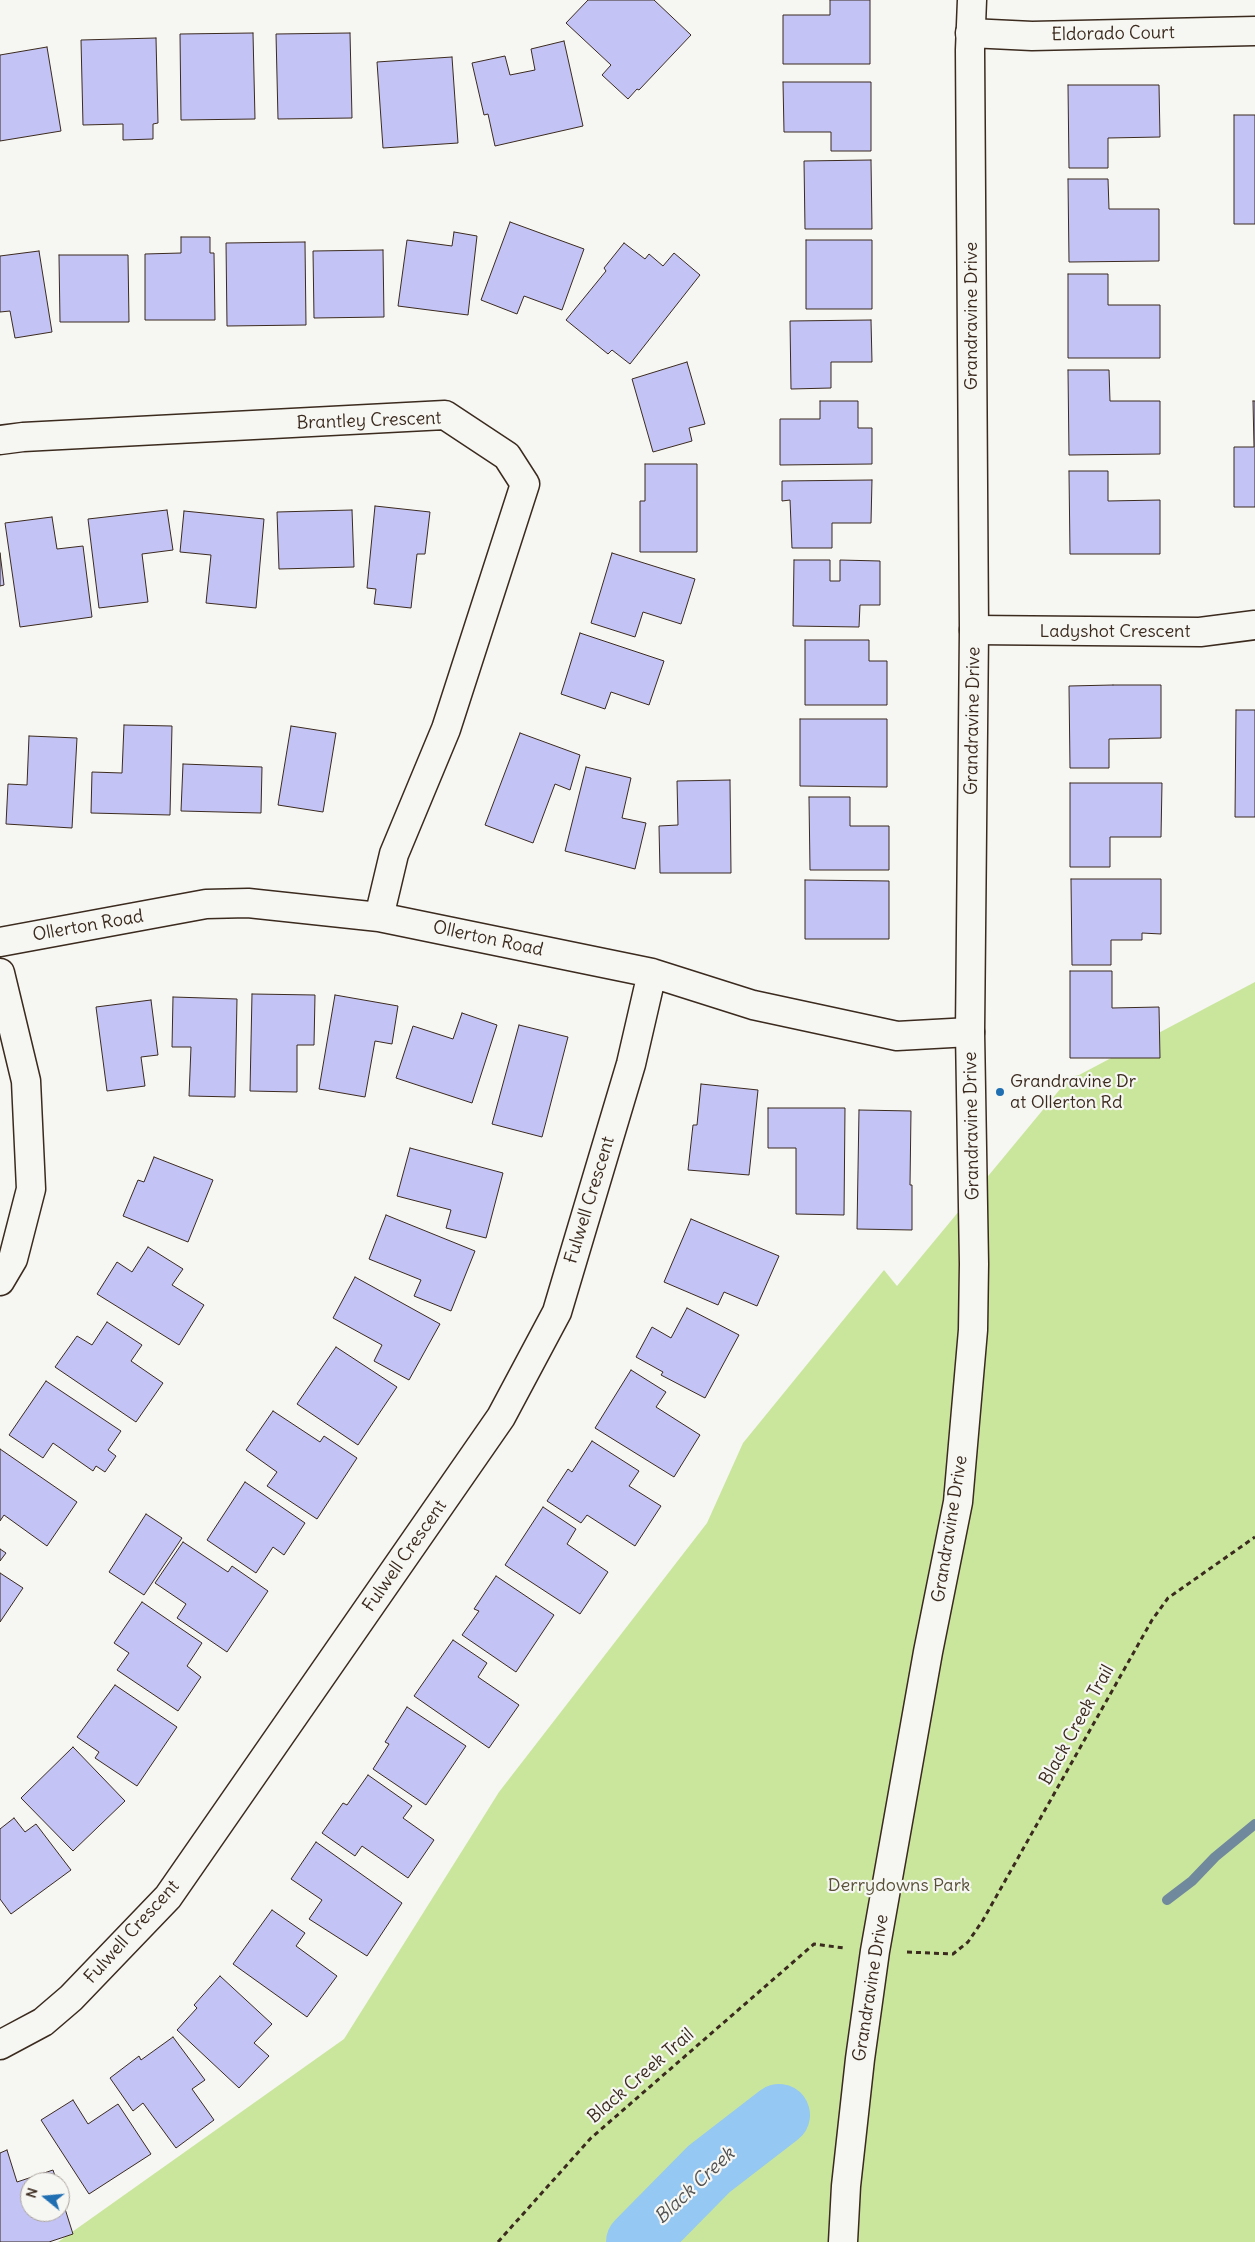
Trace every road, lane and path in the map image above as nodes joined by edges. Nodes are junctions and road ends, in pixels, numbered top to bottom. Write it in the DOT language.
graph roads {
  1 [pos="972,0"];
  2 [pos="1255,31"];
  3 [pos="970,34"];
  4 [pos="0,440"];
  5 [pos="1255,625"];
  6 [pos="974,630"];
  7 [pos="379,917"];
  8 [pos="0,942"];
  9 [pos="0,973"];
  10 [pos="652,973"];
  11 [pos="970,1032"];
  12 [pos="0,1281"];
  13 [pos="1255,1537"];
  14 [pos="814,1944"];
  15 [pos="953,1954"];
  16 [pos="0,2044"];
  17 [pos="498,2242"];
  18 [pos="843,2242"];
  1 -- 3 [label="street, Grandravine Drive"];
  2 -- 3 [label="street, Eldorado Court"];
  3 -- 6 [label="street, Grandravine Drive"];
  4 -- 7 [label="street, Brantley Crescent"];
  5 -- 6 [label="street, Ladyshot Crescent"];
  6 -- 11 [label="street, Grandravine Drive"];
  7 -- 8 [label="street, Ollerton Road"];
  7 -- 10 [label="street, Ollerton Road"];
  9 -- 12 [label="street"];
  10 -- 11 [label="street, Ollerton Road"];
  10 -- 16 [label="street, Fulwell Crescent"];
  11 -- 18 [label="street, Grandravine Drive"];
  13 -- 15 [label="path, Black Creek Trail"];
  14 -- 17 [label="path, Black Creek Trail"];
}
